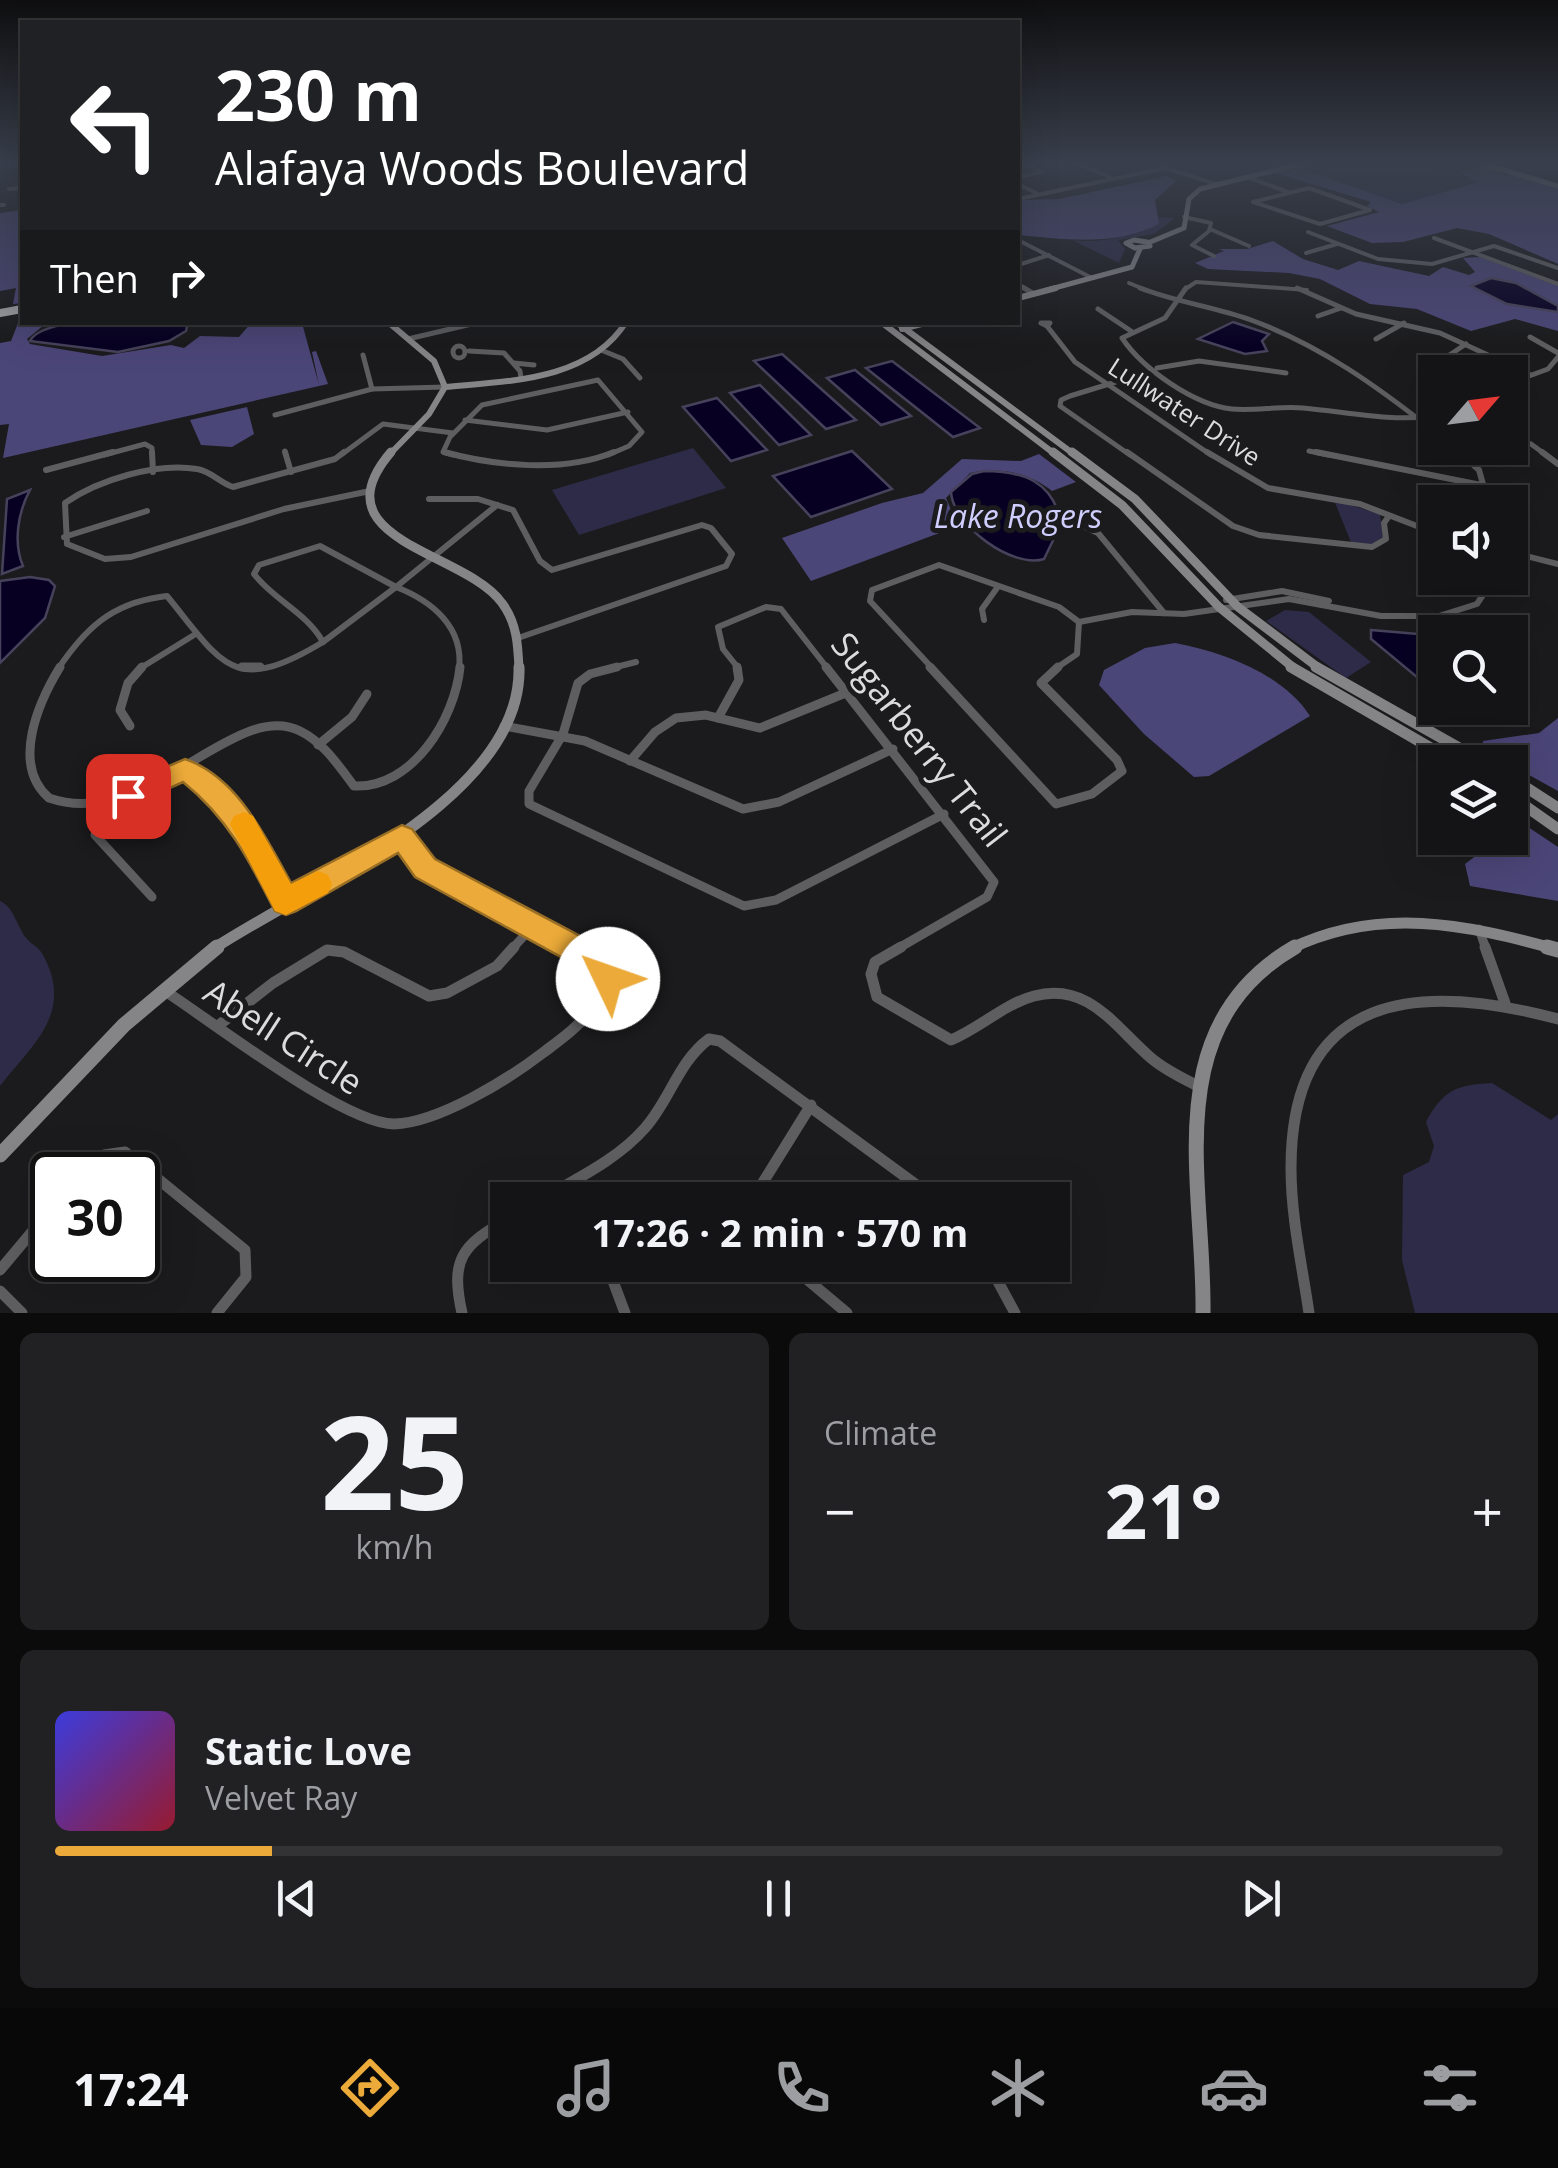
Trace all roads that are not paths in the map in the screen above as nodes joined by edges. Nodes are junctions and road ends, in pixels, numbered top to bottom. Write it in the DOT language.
graph roads {
  1 [pos="1182,224"];
  2 [pos="1209,224"];
  3 [pos="1210,230"];
  4 [pos="1308,232"];
  5 [pos="1434,238"];
  6 [pos="1020,241"];
  7 [pos="1337,244"];
  8 [pos="1250,246"];
  9 [pos="1470,252"];
  10 [pos="1306,253"];
  11 [pos="1049,255"];
  12 [pos="1214,256"];
  13 [pos="1020,264"];
  14 [pos="1558,268"];
  15 [pos="1090,277"];
  16 [pos="1245,282"];
  17 [pos="1129,284"];
  18 [pos="1558,284"];
  19 [pos="1020,285"];
  20 [pos="1033,293"];
  21 [pos="1252,294"];
  22 [pos="1020,296"];
  23 [pos="1178,300"];
  24 [pos="1341,308"];
  25 [pos="1098,309"];
  26 [pos="1318,316"];
  27 [pos="1404,324"];
  28 [pos="392,325"];
  29 [pos="467,325"];
  30 [pos="623,325"];
  31 [pos="901,326"];
  32 [pos="1047,326"];
  33 [pos="1130,330"];
  34 [pos="1530,337"];
  35 [pos="408,339"];
  36 [pos="1376,340"];
  37 [pos="1466,344"];
  38 [pos="601,350"];
  39 [pos="1450,355"];
  40 [pos="1489,355"];
  41 [pos="1558,355"];
  42 [pos="363,356"];
  43 [pos="433,361"];
  44 [pos="568,367"];
  45 [pos="1157,368"];
  46 [pos="518,372"];
  47 [pos="1286,373"];
  48 [pos="1528,374"];
  49 [pos="1132,377"];
  50 [pos="640,378"];
  51 [pos="586,380"];
  52 [pos="1104,384"];
  53 [pos="445,387"];
  54 [pos="372,389"];
  55 [pos="989,391"];
  56 [pos="976,395"];
  57 [pos="628,412"];
  58 [pos="275,415"];
  59 [pos="1418,418"];
  60 [pos="465,420"];
  61 [pos="419,427"];
  62 [pos="454,433"];
  63 [pos="1532,444"];
  64 [pos="286,451"];
  65 [pos="1309,451"];
  66 [pos="1558,464"];
  67 [pos="46,470"];
  68 [pos="154,472"];
  69 [pos="291,472"];
  70 [pos="1481,485"];
  71 [pos="370,492"];
  72 [pos="428,498"];
  73 [pos="497,505"];
  74 [pos="146,511"];
  75 [pos="1389,516"];
  76 [pos="1418,527"];
  77 [pos="1087,528"];
  78 [pos="64,536"];
  79 [pos="433,555"];
  80 [pos="1528,556"];
  81 [pos="1558,564"];
  82 [pos="396,588"];
  83 [pos="996,588"];
  84 [pos="1483,595"];
  85 [pos="1229,597"];
  86 [pos="1218,607"];
  87 [pos="1238,607"];
  88 [pos="1348,609"];
  89 [pos="1164,613"];
  90 [pos="984,620"];
  91 [pos="1079,622"];
  92 [pos="194,636"];
  93 [pos="518,638"];
  94 [pos="322,642"];
  95 [pos="636,662"];
  96 [pos="848,692"];
  97 [pos="367,694"];
  98 [pos="718,718"];
  99 [pos="130,726"];
  100 [pos="504,726"];
  101 [pos="563,734"];
  102 [pos="318,745"];
  103 [pos="1425,745"];
  104 [pos="1453,745"];
  105 [pos="893,749"];
  106 [pos="630,761"];
  107 [pos="185,769"];
  108 [pos="1528,789"];
  109 [pos="102,802"];
  110 [pos="1528,807"];
  111 [pos="1558,808"];
  112 [pos="944,814"];
  113 [pos="1558,828"];
  114 [pos="402,837"];
  115 [pos="152,897"];
  116 [pos="286,901"];
  117 [pos="534,926"];
  118 [pos="1479,928"];
  119 [pos="1558,950"];
  120 [pos="162,990"];
  121 [pos="1505,1003"];
  122 [pos="1558,1019"];
  123 [pos="219,1025"];
  124 [pos="1198,1086"];
  125 [pos="811,1104"];
  126 [pos="0,1155"];
  127 [pos="577,1179"];
  128 [pos="160,1181"];
  129 [pos="572,1182"];
  130 [pos="578,1182"];
  131 [pos="763,1182"];
  132 [pos="913,1182"];
  133 [pos="490,1230"];
  134 [pos="30,1234"];
  135 [pos="0,1270"];
  136 [pos="613,1282"];
  137 [pos="810,1282"];
  138 [pos="998,1282"];
  139 [pos="0,1292"];
  140 [pos="22,1313"];
  141 [pos="216,1313"];
  142 [pos="462,1313"];
  143 [pos="625,1313"];
  144 [pos="847,1313"];
  145 [pos="1015,1313"];
  146 [pos="1204,1313"];
  147 [pos="1308,1313"];
  1 -- 15 [label="street"];
  2 -- 3 [label="street"];
  3 -- 8 [label="street"];
  3 -- 12 [label="street"];
  4 -- 7 [label="street"];
  5 -- 9 [label="street"];
  6 -- 11 [label="street"];
  7 -- 9 [label="street"];
  7 -- 10 [label="street"];
  9 -- 14 [label="street"];
  9 -- 18 [label="street"];
  11 -- 13 [label="street"];
  11 -- 15 [label="street"];
  15 -- 20 [label="street"];
  16 -- 21 [label="street"];
  16 -- 23 [label="street"];
  16 -- 24 [label="street"];
  17 -- 23 [label="street"];
  19 -- 20 [label="street"];
  20 -- 22 [label="street"];
  23 -- 33 [label="street"];
  23 -- 59 [label="street"];
  24 -- 26 [label="street"];
  24 -- 27 [label="street"];
  25 -- 33 [label="street"];
  27 -- 36 [label="street"];
  27 -- 37 [label="street"];
  28 -- 35 [label="street"];
  29 -- 35 [label="street"];
  30 -- 38 [label="street"];
  31 -- 55 [label="street"];
  31 -- 56 [label="street"];
  32 -- 52 [label="street, Lullwater Drive"];
  33 -- 45 [label="street"];
  34 -- 41 [label="street"];
  35 -- 43 [label="street"];
  37 -- 39 [label="street"];
  37 -- 40 [label="street"];
  38 -- 44 [label="street"];
  38 -- 50 [label="street"];
  41 -- 48 [label="street"];
  42 -- 54 [label="street"];
  43 -- 46 [label="street"];
  43 -- 53 [label="street"];
  44 -- 46 [label="street"];
  44 -- 51 [label="street"];
  45 -- 47 [label="street"];
  45 -- 59 [label="street"];
  46 -- 53 [label="street"];
  49 -- 52 [label="street"];
  51 -- 57 [label="street"];
  51 -- 60 [label="street"];
  52 -- 75 [label="street, Lullwater Drive"];
  52 -- 75 [label="street"];
  53 -- 54 [label="street"];
  53 -- 61 [label="street"];
  54 -- 58 [label="street"];
  55 -- 56 [label="street"];
  55 -- 85 [label="street"];
  56 -- 86 [label="street"];
  57 -- 60 [label="street"];
  57 -- 62 [label="street"];
  60 -- 62 [label="street"];
  61 -- 62 [label="street"];
  61 -- 69 [label="street"];
  61 -- 71 [label="street"];
  63 -- 66 [label="street"];
  64 -- 69 [label="street"];
  65 -- 70 [label="street"];
  67 -- 68 [label="street"];
  68 -- 69 [label="street"];
  68 -- 78 [label="street"];
  71 -- 78 [label="street"];
  71 -- 79 [label="street"];
  72 -- 73 [label="street"];
  73 -- 79 [label="street"];
  73 -- 93 [label="street"];
  74 -- 78 [label="street"];
  75 -- 76 [label="street, Lullwater Drive"];
  77 -- 89 [label="street"];
  79 -- 82 [label="street"];
  79 -- 93 [label="street"];
  80 -- 81 [label="street"];
  82 -- 94 [label="street"];
  82 -- 94 [label="street"];
  82 -- 102 [label="street"];
  83 -- 90 [label="street"];
  83 -- 91 [label="street"];
  83 -- 91 [label="street"];
  84 -- 88 [label="street"];
  85 -- 86 [label="street"];
  85 -- 87 [label="street"];
  85 -- 88 [label="street"];
  86 -- 87 [label="street"];
  86 -- 89 [label="street"];
  86 -- 103 [label="street"];
  87 -- 88 [label="street"];
  87 -- 104 [label="street"];
  89 -- 91 [label="street"];
  92 -- 94 [label="street"];
  92 -- 99 [label="street"];
  92 -- 109 [label="street"];
  93 -- 100 [label="street"];
  95 -- 101 [label="street"];
  96 -- 98 [label="street"];
  96 -- 98 [label="street, Sugarberry Trail"];
  96 -- 105 [label="street, Sugarberry Trail"];
  97 -- 102 [label="street"];
  98 -- 106 [label="street"];
  100 -- 101 [label="street"];
  100 -- 114 [label="street"];
  101 -- 106 [label="street"];
  101 -- 112 [label="street"];
  102 -- 107 [label="street"];
  105 -- 106 [label="street"];
  105 -- 112 [label="street, Sugarberry Trail"];
  107 -- 109 [label="street"];
  107 -- 116 [label="street"];
  108 -- 111 [label="street"];
  109 -- 115 [label="street"];
  110 -- 113 [label="street"];
  112 -- 124 [label="street, Sugarberry Trail"];
  114 -- 116 [label="street"];
  114 -- 117 [label="street, Abell Circle"];
  116 -- 120 [label="street"];
  117 -- 123 [label="street"];
  117 -- 123 [label="street, Abell Circle"];
  118 -- 119 [label="street"];
  118 -- 121 [label="street"];
  118 -- 124 [label="street"];
  120 -- 123 [label="street, Abell Circle"];
  120 -- 126 [label="street"];
  121 -- 122 [label="street"];
  121 -- 147 [label="street"];
  124 -- 146 [label="street"];
  125 -- 127 [label="street"];
  125 -- 131 [label="street"];
  125 -- 132 [label="street"];
  127 -- 129 [label="street"];
  127 -- 130 [label="street"];
  128 -- 141 [label="street"];
  133 -- 142 [label="street"];
  134 -- 135 [label="street"];
  136 -- 143 [label="street"];
  137 -- 144 [label="street"];
  138 -- 145 [label="street"];
  139 -- 140 [label="street"];
}
